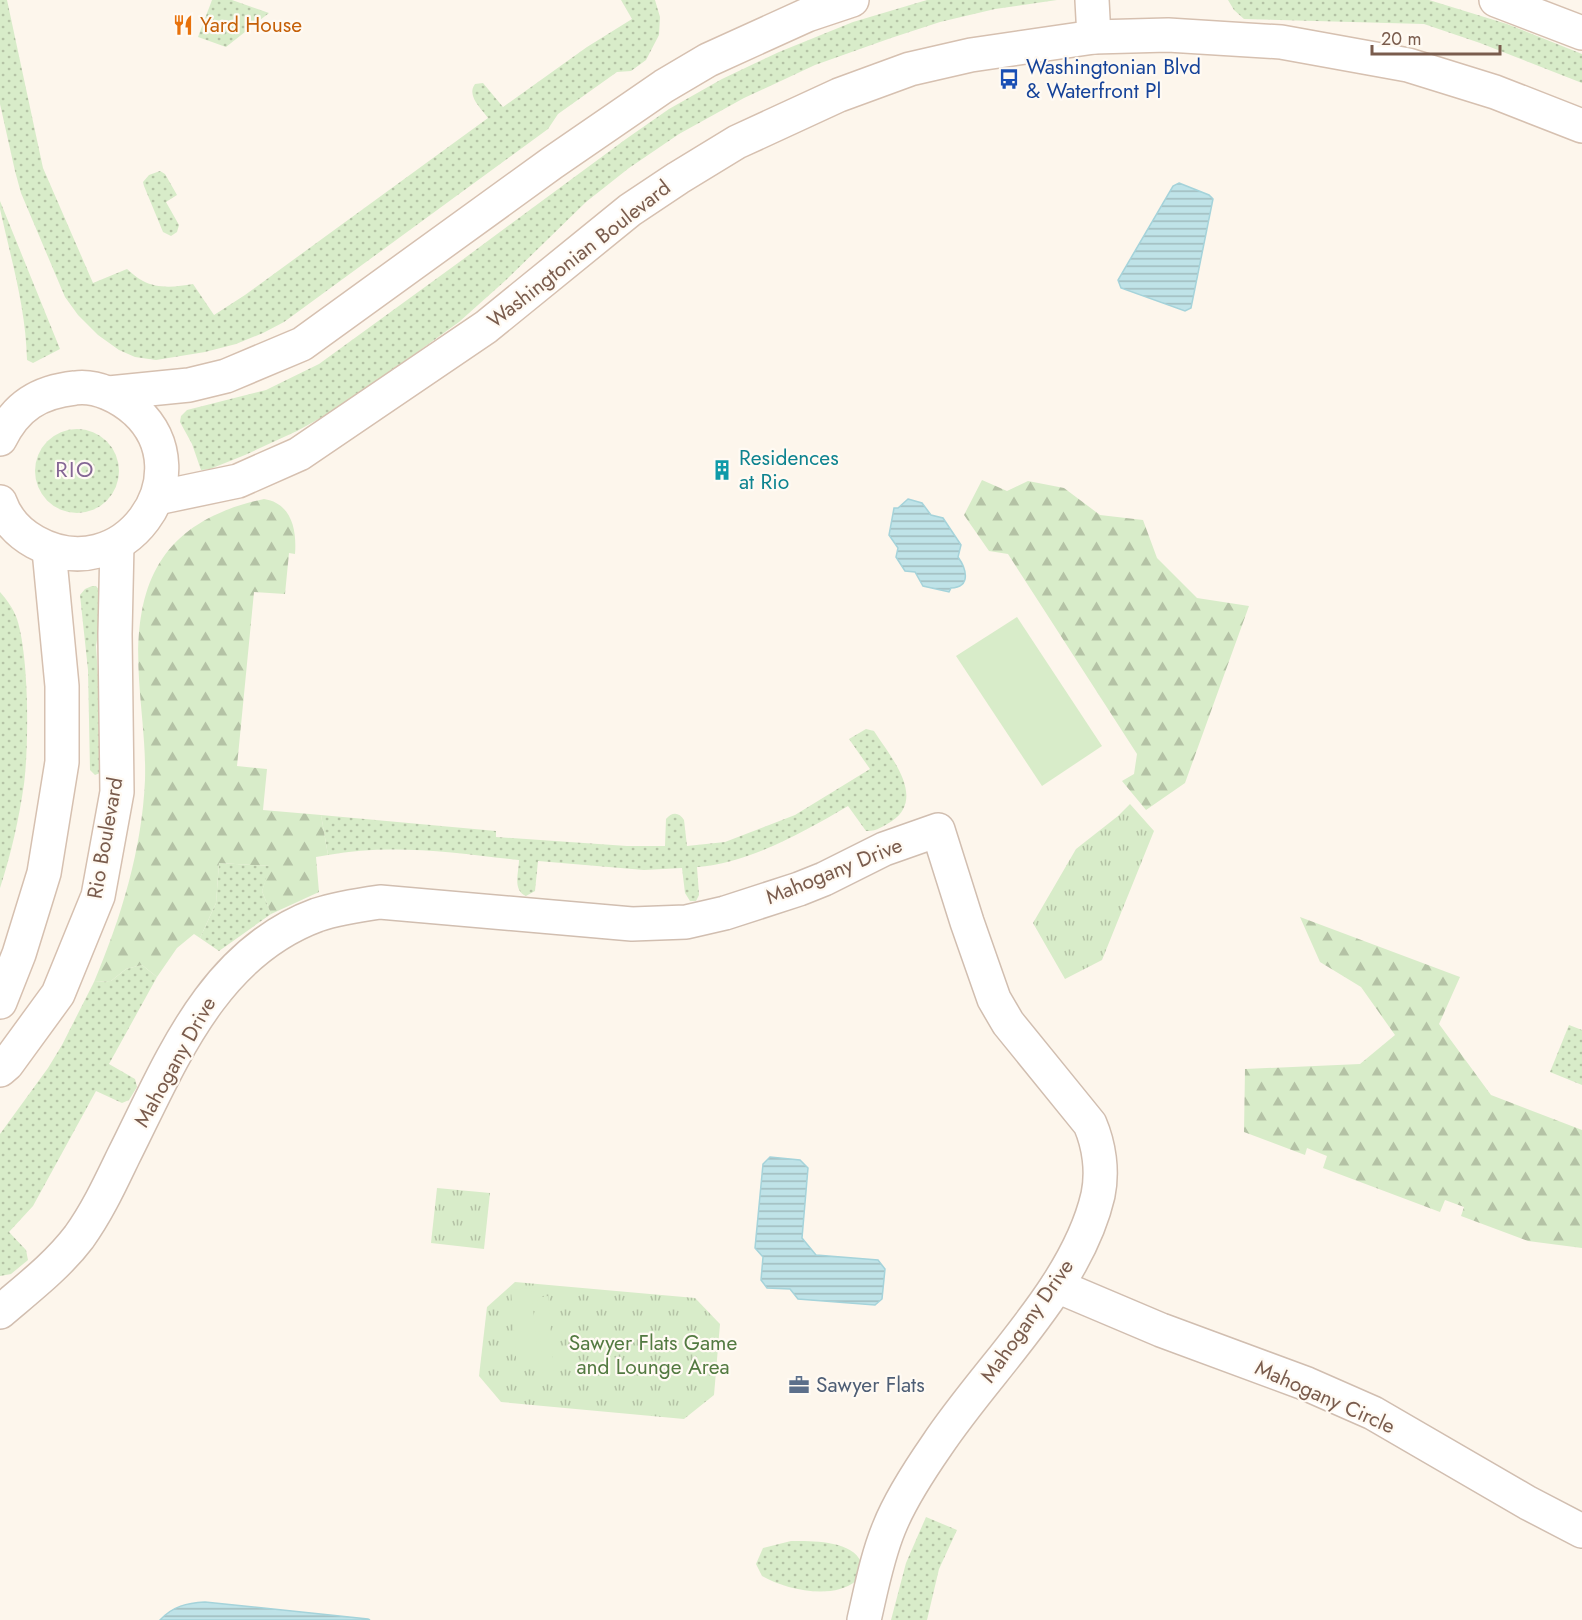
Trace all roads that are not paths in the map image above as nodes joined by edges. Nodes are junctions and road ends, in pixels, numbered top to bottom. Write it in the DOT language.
graph roads {
  1 [pos="852,0"];
  2 [pos="1092,0"];
  3 [pos="1496,0"];
  4 [pos="1582,33"];
  5 [pos="1094,37"];
  6 [pos="1582,126"];
  7 [pos="109,393"];
  8 [pos="2,429"];
  9 [pos="157,498"];
  10 [pos="1,509"];
  11 [pos="117,544"];
  12 [pos="49,550"];
  13 [pos="0,1002"];
  14 [pos="0,1070"];
  15 [pos="1057,1286"];
  16 [pos="0,1312"];
  17 [pos="1582,1531"];
  18 [pos="864,1620"];
  1 -- 7 [label="street"];
  2 -- 5 [label="street"];
  3 -- 4 [label="street"];
  5 -- 6 [label="street, Washingtonian Boulevard"];
  5 -- 9 [label="street, Washingtonian Boulevard"];
  7 -- 8 [label="street"];
  7 -- 9 [label="street"];
  9 -- 11 [label="street"];
  10 -- 12 [label="street"];
  11 -- 12 [label="street"];
  11 -- 14 [label="street, Rio Boulevard"];
  12 -- 13 [label="street"];
  15 -- 16 [label="street, Mahogany Drive"];
  15 -- 17 [label="street, Mahogany Circle"];
  15 -- 18 [label="street, Mahogany Drive"];
}
